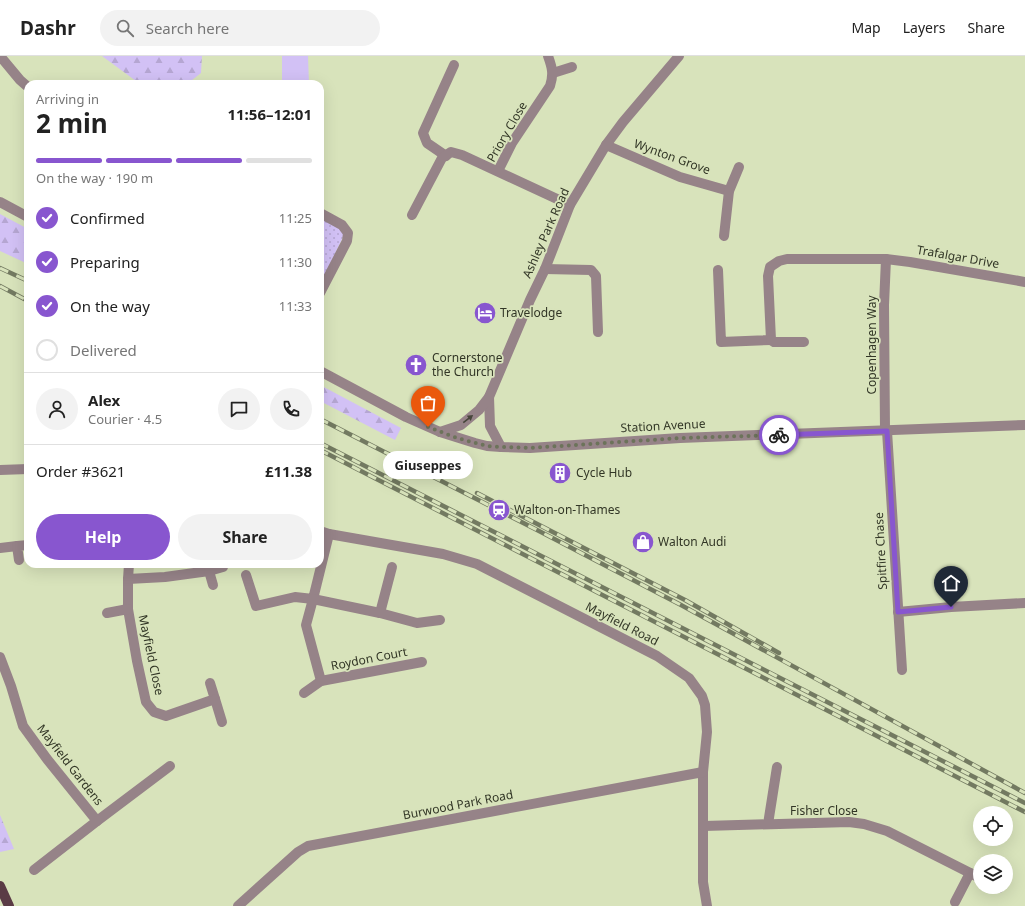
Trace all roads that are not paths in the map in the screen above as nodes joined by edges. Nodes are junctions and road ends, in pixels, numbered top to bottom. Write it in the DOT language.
graph roads {
  1 [pos="0,56"];
  2 [pos="548,56"];
  3 [pos="679,56"];
  4 [pos="454,65"];
  5 [pos="572,67"];
  6 [pos="553,72"];
  7 [pos="24,84"];
  8 [pos="606,145"];
  9 [pos="446,156"];
  10 [pos="739,167"];
  11 [pos="498,171"];
  12 [pos="729,190"];
  13 [pos="0,202"];
  14 [pos="570,205"];
  15 [pos="24,215"];
  16 [pos="324,215"];
  17 [pos="412,215"];
  18 [pos="724,236"];
  19 [pos="886,259"];
  20 [pos="545,269"];
  21 [pos="718,270"];
  22 [pos="1025,282"];
  23 [pos="324,285"];
  24 [pos="598,332"];
  25 [pos="771,340"];
  26 [pos="804,342"];
  27 [pos="324,373"];
  28 [pos="489,397"];
  29 [pos="1025,425"];
  30 [pos="886,431"];
  31 [pos="440,432"];
  32 [pos="501,447"];
  33 [pos="24,469"];
  34 [pos="0,470"];
  35 [pos="324,532"];
  36 [pos="24,545"];
  37 [pos="17,546"];
  38 [pos="0,548"];
  39 [pos="19,560"];
  40 [pos="392,567"];
  41 [pos="129,568"];
  42 [pos="220,568"];
  43 [pos="318,568"];
  44 [pos="209,571"];
  45 [pos="246,575"];
  46 [pos="128,579"];
  47 [pos="213,585"];
  48 [pos="313,599"];
  49 [pos="1025,603"];
  50 [pos="128,609"];
  51 [pos="898,612"];
  52 [pos="107,613"];
  53 [pos="380,613"];
  54 [pos="440,620"];
  55 [pos="0,656"];
  56 [pos="422,662"];
  57 [pos="902,670"];
  58 [pos="320,681"];
  59 [pos="210,683"];
  60 [pos="304,693"];
  61 [pos="215,699"];
  62 [pos="222,722"];
  63 [pos="170,766"];
  64 [pos="777,767"];
  65 [pos="703,772"];
  66 [pos="97,821"];
  67 [pos="768,824"];
  68 [pos="704,826"];
  69 [pos="34,870"];
  70 [pos="970,873"];
  71 [pos="973,874"];
  72 [pos="0,886"];
  73 [pos="955,902"];
  74 [pos="9,906"];
  75 [pos="238,906"];
  76 [pos="707,906"];
  1 -- 7 [label="street"];
  2 -- 6 [label="street"];
  3 -- 8 [label="street, Ashley Park Road"];
  4 -- 9 [label="street"];
  5 -- 6 [label="street"];
  6 -- 11 [label="street, Priory Close"];
  8 -- 12 [label="street, Wynton Grove"];
  8 -- 14 [label="street, Ashley Park Road"];
  9 -- 11 [label="street"];
  9 -- 17 [label="street"];
  10 -- 12 [label="street"];
  11 -- 14 [label="street, Priory Close"];
  12 -- 18 [label="street"];
  13 -- 15 [label="street"];
  14 -- 20 [label="street, Ashley Park Road"];
  16 -- 23 [label="street"];
  19 -- 22 [label="street, Trafalgar Drive"];
  19 -- 25 [label="street, Trafalgar Drive"];
  19 -- 30 [label="street, Copenhagen Way"];
  20 -- 24 [label="street"];
  20 -- 28 [label="street, Ashley Park Road"];
  21 -- 25 [label="street"];
  25 -- 26 [label="street"];
  27 -- 31 [label="street, Station Avenue"];
  31 -- 28 [label="street, Ashley Park Road, one-way"];
  28 -- 32 [label="street, Ashley Park Road"];
  29 -- 30 [label="street, Station Avenue"];
  30 -- 32 [label="street, Station Avenue"];
  30 -- 51 [label="street, Spitfire Chase"];
  31 -- 32 [label="street, Station Avenue"];
  33 -- 34 [label="street"];
  35 -- 65 [label="street, Mayfield Road"];
  36 -- 37 [label="street"];
  37 -- 38 [label="street"];
  37 -- 39 [label="street"];
  40 -- 53 [label="street"];
  41 -- 46 [label="street, Mayfield Close"];
  42 -- 44 [label="street"];
  43 -- 48 [label="street, Roydon Court"];
  44 -- 46 [label="street"];
  44 -- 47 [label="street"];
  45 -- 48 [label="street"];
  46 -- 50 [label="street, Mayfield Close"];
  48 -- 53 [label="street"];
  48 -- 58 [label="street, Roydon Court"];
  49 -- 51 [label="street"];
  50 -- 52 [label="street, Mayfield Close"];
  50 -- 61 [label="street, Mayfield Close"];
  51 -- 57 [label="street, Spitfire Chase"];
  53 -- 54 [label="street"];
  55 -- 66 [label="street, Mayfield Gardens"];
  56 -- 58 [label="street, Roydon Court"];
  58 -- 60 [label="street, Roydon Court"];
  59 -- 61 [label="street"];
  61 -- 62 [label="street"];
  63 -- 66 [label="street"];
  64 -- 67 [label="street"];
  65 -- 68 [label="street, Mayfield Road"];
  65 -- 75 [label="street, Burwood Park Road"];
  66 -- 69 [label="street"];
  67 -- 68 [label="street, Fisher Close"];
  67 -- 70 [label="street, Fisher Close"];
  68 -- 76 [label="street, Mayfield Road"];
  70 -- 71 [label="street, Fisher Close"];
  70 -- 73 [label="street"];
  72 -- 74 [label="main road"];
}
